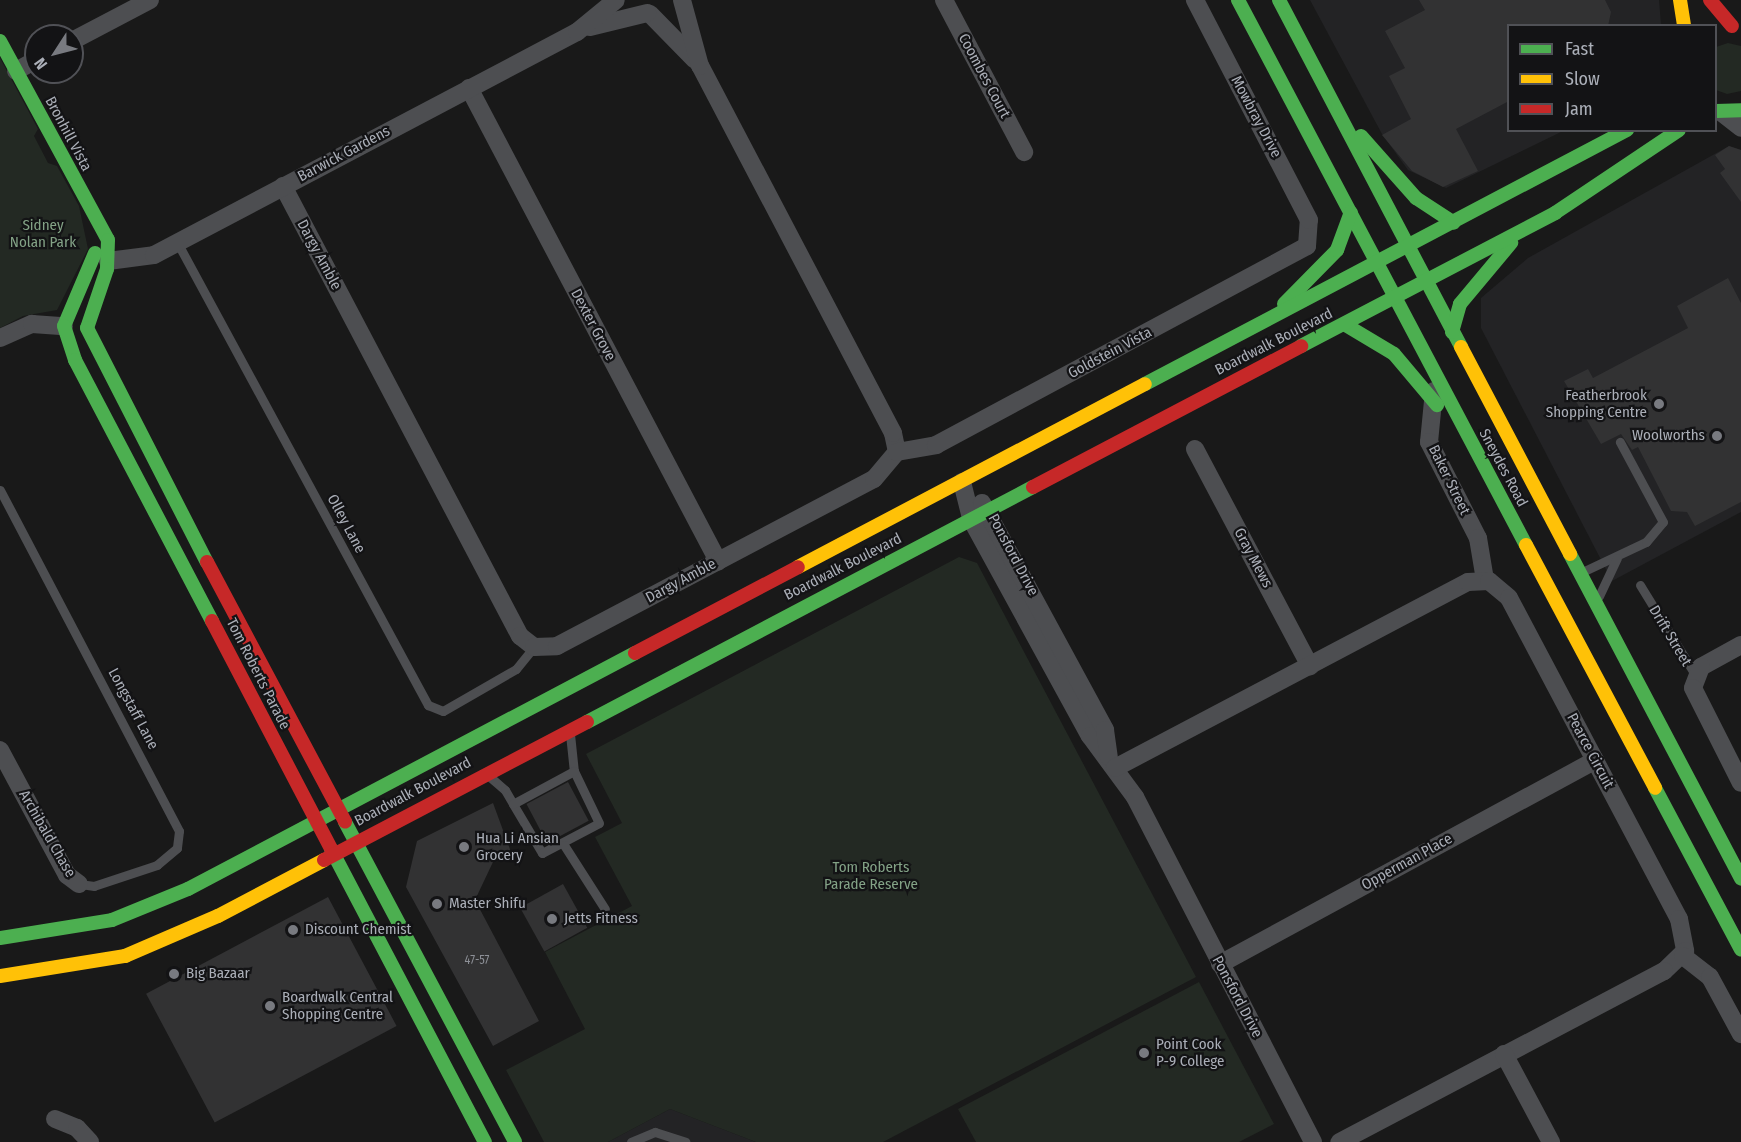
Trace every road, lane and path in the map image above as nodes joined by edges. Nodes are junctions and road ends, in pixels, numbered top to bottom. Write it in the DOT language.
graph roads {
  1 [pos="150,0"];
  2 [pos="616,0"];
  3 [pos="682,0"];
  4 [pos="944,0"];
  5 [pos="1195,0"];
  6 [pos="1238,0"];
  7 [pos="1279,0"];
  8 [pos="1680,0"];
  9 [pos="1710,0"];
  10 [pos="644,9"];
  11 [pos="1684,24"];
  12 [pos="1738,27"];
  13 [pos="1717,28"];
  14 [pos="577,32"];
  15 [pos="84,35"];
  16 [pos="0,41"];
  17 [pos="700,66"];
  18 [pos="24,67"];
  19 [pos="16,71"];
  20 [pos="469,88"];
  21 [pos="1329,97"];
  22 [pos="1741,111"];
  23 [pos="1718,112"];
  24 [pos="1741,128"];
  25 [pos="1624,132"];
  26 [pos="1676,132"];
  27 [pos="1023,152"];
  28 [pos="283,186"];
  29 [pos="1351,212"];
  30 [pos="1454,223"];
  31 [pos="1524,230"];
  32 [pos="1311,234"];
  33 [pos="177,242"];
  34 [pos="1407,248"];
  35 [pos="101,260"];
  36 [pos="1378,264"];
  37 [pos="1425,282"];
  38 [pos="1395,298"];
  39 [pos="1263,323"];
  40 [pos="1344,324"];
  41 [pos="64,326"];
  42 [pos="87,328"];
  43 [pos="1452,332"];
  44 [pos="0,338"];
  45 [pos="1437,377"];
  46 [pos="1432,398"];
  47 [pos="1620,442"];
  48 [pos="1195,449"];
  49 [pos="897,452"];
  50 [pos="962,482"];
  51 [pos="0,490"];
  52 [pos="1497,491"];
  53 [pos="989,510"];
  54 [pos="971,519"];
  55 [pos="1617,558"];
  56 [pos="205,560"];
  57 [pos="718,561"];
  58 [pos="185,570"];
  59 [pos="1579,574"];
  60 [pos="1485,580"];
  61 [pos="1640,585"];
  62 [pos="1600,613"];
  63 [pos="1741,645"];
  64 [pos="534,647"];
  65 [pos="1310,666"];
  66 [pos="1595,675"];
  67 [pos="1696,676"];
  68 [pos="568,729"];
  69 [pos="0,750"];
  70 [pos="1594,760"];
  71 [pos="1112,763"];
  72 [pos="574,771"];
  73 [pos="485,773"];
  74 [pos="1741,783"];
  75 [pos="513,804"];
  76 [pos="339,810"];
  77 [pos="316,821"];
  78 [pos="357,841"];
  79 [pos="564,845"];
  80 [pos="333,854"];
  81 [pos="1741,879"];
  82 [pos="79,884"];
  83 [pos="605,909"];
  84 [pos="0,938"];
  85 [pos="1741,950"];
  86 [pos="1683,956"];
  87 [pos="1220,964"];
  88 [pos="0,976"];
  89 [pos="451,1022"];
  90 [pos="428,1034"];
  91 [pos="1741,1034"];
  92 [pos="1504,1054"];
  93 [pos="476,1067"];
  94 [pos="462,1097"];
  95 [pos="54,1119"];
  96 [pos="90,1142"];
  97 [pos="485,1142"];
  98 [pos="515,1142"];
  99 [pos="631,1142"];
  100 [pos="685,1142"];
  101 [pos="1313,1142"];
  102 [pos="1339,1142"];
  103 [pos="1551,1142"];
  1 -- 15 [label="street"];
  2 -- 14 [label="street, Barwick Gardens"];
  3 -- 10 [label="street, Barwick Gardens"];
  3 -- 17 [label="street"];
  4 -- 27 [label="street, Coombes Court"];
  5 -- 32 [label="street, Mowbray Drive"];
  6 -- 29 [label="main road, Sneydes Road"];
  7 -- 21 [label="main road, Sneydes Road"];
  8 -- 11 [label="main road"];
  9 -- 12 [label="main road"];
  10 -- 14 [label="street, Barwick Gardens"];
  10 -- 17 [label="street"];
  12 -- 13 [label="main road"];
  14 -- 20 [label="street, Barwick Gardens"];
  16 -- 19 [label="main road, Bronhill Vista"];
  17 -- 49 [label="street"];
  18 -- 19 [label="street"];
  19 -- 35 [label="main road, Bronhill Vista"];
  20 -- 28 [label="street, Barwick Gardens"];
  20 -- 57 [label="street, Dexter Grove"];
  21 -- 30 [label="main road"];
  21 -- 34 [label="main road, Sneydes Road"];
  22 -- 23 [label="main road"];
  23 -- 24 [label="street"];
  25 -- 30 [label="main road, Boardwalk Boulevard"];
  26 -- 31 [label="main road, Boardwalk Boulevard"];
  28 -- 33 [label="street, Barwick Gardens"];
  28 -- 64 [label="street, Dargy Amble"];
  29 -- 36 [label="main road, Sneydes Road"];
  29 -- 39 [label="main road"];
  30 -- 34 [label="main road, Boardwalk Boulevard"];
  31 -- 37 [label="main road, Boardwalk Boulevard"];
  31 -- 43 [label="main road"];
  32 -- 49 [label="street, Goldstein Vista"];
  33 -- 35 [label="street, Barwick Gardens"];
  33 -- 64 [label="lane, Olley Lane"];
  34 -- 36 [label="main road, Boardwalk Boulevard"];
  34 -- 37 [label="main road, Sneydes Road"];
  35 -- 41 [label="main road, Bronhill Vista"];
  35 -- 42 [label="main road, Bronhill Vista"];
  36 -- 38 [label="main road, Sneydes Road"];
  36 -- 39 [label="main road, Boardwalk Boulevard"];
  37 -- 38 [label="main road, Boardwalk Boulevard"];
  37 -- 43 [label="main road, Sneydes Road"];
  38 -- 40 [label="main road, Boardwalk Boulevard"];
  38 -- 45 [label="main road, Sneydes Road"];
  39 -- 50 [label="main road, Boardwalk Boulevard"];
  40 -- 46 [label="main road"];
  40 -- 53 [label="main road, Boardwalk Boulevard"];
  41 -- 42 [label="main road"];
  41 -- 44 [label="street"];
  41 -- 58 [label="main road, Tom Roberts Parade"];
  42 -- 56 [label="main road, Tom Roberts Parade"];
  43 -- 59 [label="main road, Sneydes Road"];
  45 -- 46 [label="street, Baker Street"];
  45 -- 52 [label="main road, Sneydes Road"];
  46 -- 52 [label="main road"];
  46 -- 60 [label="street, Baker Street"];
  47 -- 55 [label="lane"];
  48 -- 65 [label="street, Gray Mews"];
  49 -- 57 [label="street, Dargy Amble"];
  50 -- 53 [label="street, Ponsford Drive"];
  50 -- 54 [label="street, Ponsford Drive"];
  50 -- 76 [label="main road, Boardwalk Boulevard"];
  51 -- 82 [label="lane, Longstaff Lane"];
  52 -- 66 [label="main road, Sneydes Road"];
  53 -- 54 [label="main road, Boardwalk Boulevard"];
  53 -- 71 [label="street, Ponsford Drive"];
  54 -- 68 [label="main road, Boardwalk Boulevard"];
  54 -- 71 [label="street, Ponsford Drive"];
  55 -- 59 [label="lane"];
  55 -- 62 [label="lane"];
  56 -- 58 [label="main road"];
  56 -- 76 [label="main road, Tom Roberts Parade"];
  57 -- 64 [label="street, Dargy Amble"];
  58 -- 77 [label="main road, Tom Roberts Parade"];
  59 -- 62 [label="main road, Sneydes Road"];
  59 -- 66 [label="main road"];
  60 -- 65 [label="street"];
  60 -- 70 [label="street, Pearce Circuit"];
  61 -- 67 [label="lane, Drift Street"];
  62 -- 81 [label="main road, Sneydes Road"];
  63 -- 67 [label="street"];
  65 -- 71 [label="street"];
  66 -- 85 [label="main road, Sneydes Road"];
  67 -- 74 [label="street, Drift Street"];
  68 -- 72 [label="lane"];
  68 -- 73 [label="main road, Boardwalk Boulevard"];
  69 -- 82 [label="street, Archibald Chase"];
  70 -- 86 [label="street, Pearce Circuit"];
  70 -- 87 [label="street, Opperman Place"];
  71 -- 87 [label="street, Ponsford Drive"];
  72 -- 75 [label="lane"];
  72 -- 79 [label="lane"];
  73 -- 75 [label="lane"];
  73 -- 78 [label="main road, Boardwalk Boulevard"];
  75 -- 79 [label="lane"];
  76 -- 77 [label="main road, Boardwalk Boulevard"];
  76 -- 78 [label="main road, Tom Roberts Parade"];
  77 -- 80 [label="main road, Tom Roberts Parade"];
  77 -- 84 [label="main road, Boardwalk Boulevard"];
  78 -- 80 [label="main road, Boardwalk Boulevard"];
  78 -- 89 [label="main road, Tom Roberts Parade"];
  79 -- 83 [label="lane"];
  80 -- 88 [label="main road, Boardwalk Boulevard"];
  80 -- 90 [label="main road, Tom Roberts Parade"];
  86 -- 91 [label="street"];
  86 -- 92 [label="street"];
  87 -- 101 [label="street, Ponsford Drive"];
  89 -- 90 [label="main road"];
  89 -- 93 [label="main road, Tom Roberts Parade"];
  90 -- 94 [label="main road, Tom Roberts Parade"];
  92 -- 102 [label="street"];
  92 -- 103 [label="street"];
  93 -- 94 [label="main road"];
  93 -- 98 [label="main road, Tom Roberts Parade"];
  94 -- 97 [label="main road, Tom Roberts Parade"];
  95 -- 96 [label="street"];
  99 -- 100 [label="lane"];
}
